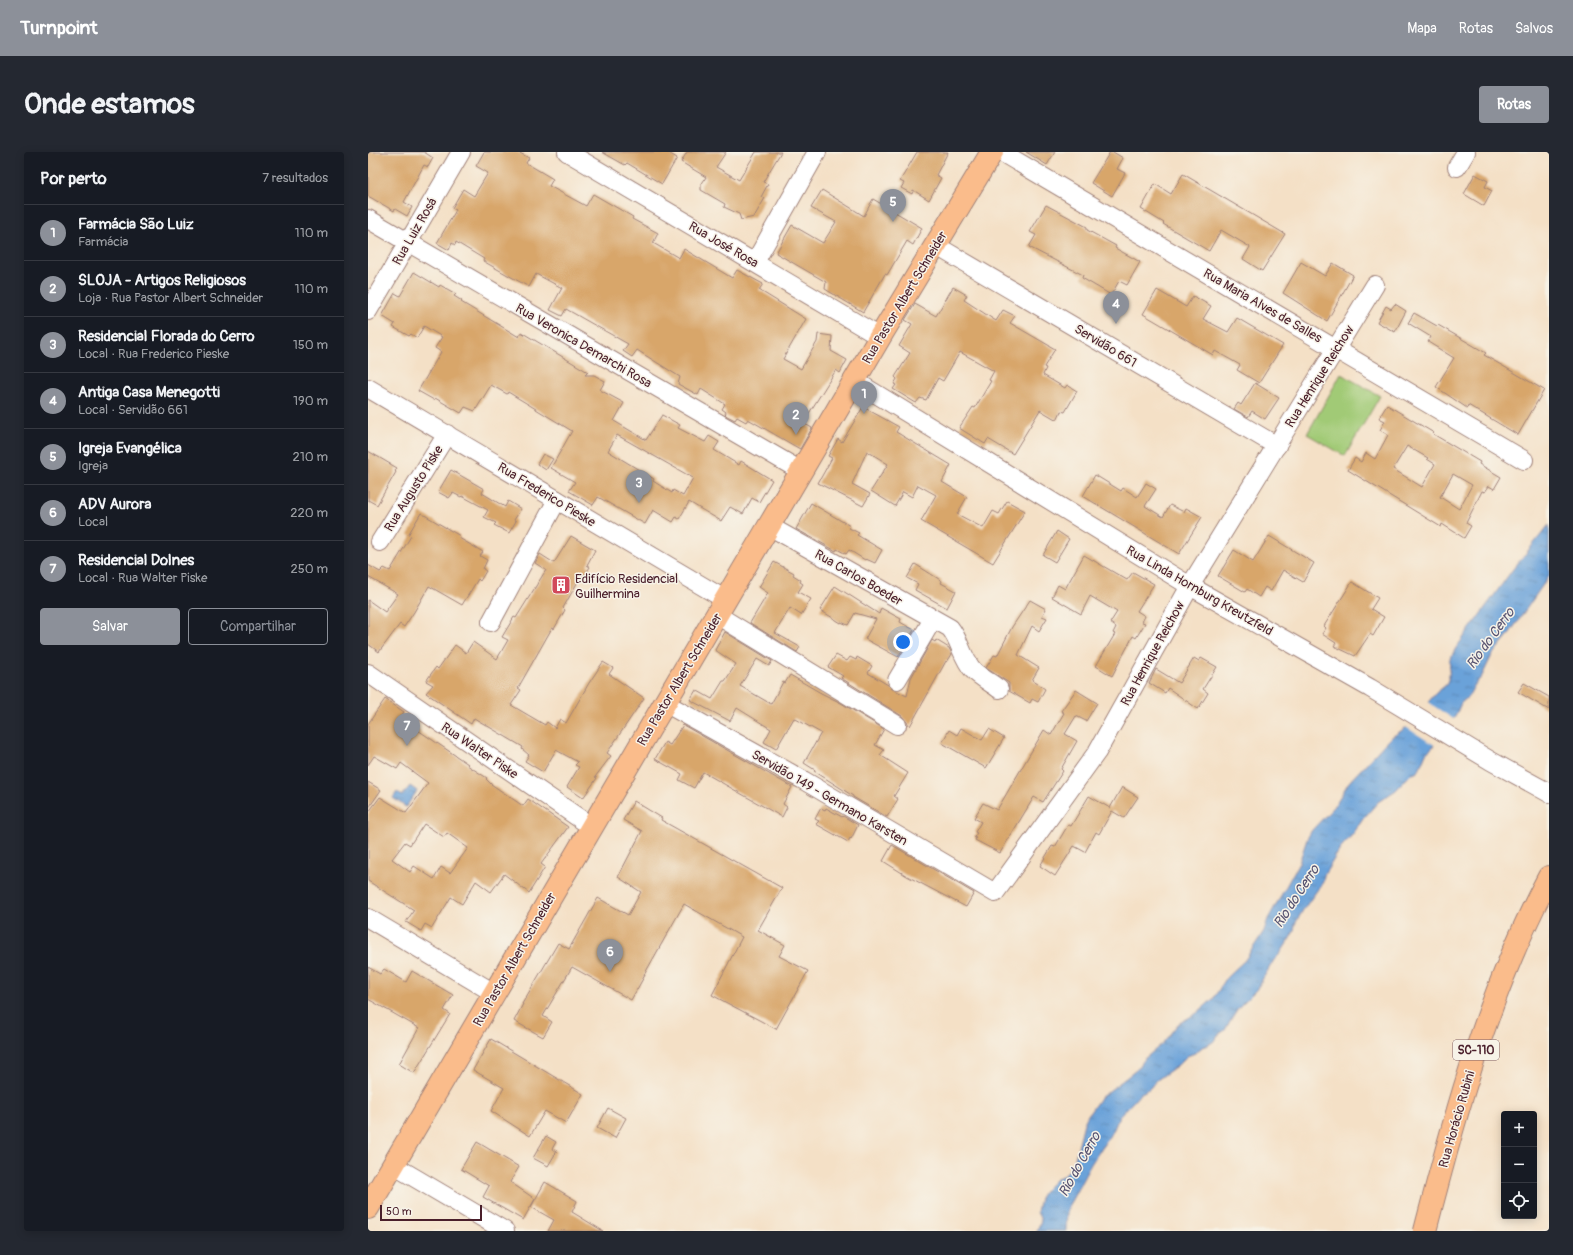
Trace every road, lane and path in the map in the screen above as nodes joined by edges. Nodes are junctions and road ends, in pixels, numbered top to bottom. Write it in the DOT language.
graph roads {
  1 [pos="461,152"];
  2 [pos="567,152"];
  3 [pos="818,152"];
  4 [pos="992,152"];
  5 [pos="1001,152"];
  6 [pos="368,219"];
  7 [pos="408,242"];
  8 [pos="933,249"];
  9 [pos="755,262"];
  10 [pos="1375,285"];
  11 [pos="368,311"];
  12 [pos="880,337"];
  13 [pos="1336,348"];
  14 [pos="855,381"];
  15 [pos="368,388"];
  16 [pos="1184,403"];
  17 [pos="447,434"];
  18 [pos="1276,446"];
  19 [pos="1524,460"];
  20 [pos="801,471"];
  21 [pos="557,500"];
  22 [pos="769,526"];
  23 [pos="380,542"];
  24 [pos="1190,586"];
  25 [pos="721,607"];
  26 [pos="932,619"];
  27 [pos="491,622"];
  28 [pos="369,678"];
  29 [pos="897,680"];
  30 [pos="999,689"];
  31 [pos="665,703"];
  32 [pos="897,725"];
  33 [pos="1549,793"];
  34 [pos="592,826"];
  35 [pos="1549,877"];
  36 [pos="994,893"];
  37 [pos="368,918"];
  38 [pos="494,993"];
  39 [pos="393,1165"];
  40 [pos="368,1208"];
  41 [pos="506,1231"];
  42 [pos="1425,1231"];
  1 -- 7 [label="street, Rua Luiz Rosá"];
  2 -- 9 [label="street, Rua José Rosa"];
  3 -- 9 [label="street"];
  4 -- 8 [label="main road, Rua Pastor Albert Schneider"];
  5 -- 13 [label="street, Rua Maria Alves de Salles"];
  6 -- 7 [label="street, Rua Veronica Demarchi Rosa"];
  7 -- 11 [label="street, Rua Luiz Rosá"];
  7 -- 20 [label="street, Rua Veronica Demarchi Rosa"];
  8 -- 12 [label="main road, Rua Pastor Albert Schneider"];
  8 -- 16 [label="street"];
  8 -- 18 [label="street, Servidão 661"];
  9 -- 12 [label="street, Rua José Rosa"];
  10 -- 13 [label="street, Rua Henrique Reichow"];
  12 -- 14 [label="main road, Rua Pastor Albert Schneider"];
  13 -- 18 [label="street, Rua Henrique Reichow"];
  13 -- 19 [label="street, Rua Maria Alves de Salles"];
  14 -- 20 [label="main road, Rua Pastor Albert Schneider"];
  14 -- 24 [label="street, Rua Linda Hornburg Kreutzfeld"];
  15 -- 17 [label="street, Rua Frederico Pieske"];
  17 -- 21 [label="street, Rua Frederico Pieske"];
  17 -- 23 [label="street, Rua Augusto Piske"];
  18 -- 24 [label="street, Rua Henrique Reichow"];
  20 -- 22 [label="main road, Rua Pastor Albert Schneider"];
  21 -- 25 [label="street, Rua Frederico Pieske"];
  21 -- 27 [label="street"];
  22 -- 25 [label="main road, Rua Pastor Albert Schneider"];
  22 -- 26 [label="street, Rua Carlos Boeder"];
  24 -- 33 [label="street, Rua Linda Hornburg Kreutzfeld"];
  24 -- 36 [label="street, Rua Henrique Reichow"];
  25 -- 31 [label="main road, Rua Pastor Albert Schneider"];
  25 -- 32 [label="street, Rua Frederico Pieske"];
  26 -- 29 [label="street"];
  26 -- 30 [label="street, Rua Carlos Boeder"];
  28 -- 34 [label="street, Rua Walter Piske"];
  31 -- 34 [label="main road, Rua Pastor Albert Schneider"];
  31 -- 36 [label="street, Servidão 149 - Germano Karsten"];
  34 -- 38 [label="main road, Rua Pastor Albert Schneider"];
  35 -- 42 [label="main road, Rua Horácio Rubini / SC-110"];
  37 -- 38 [label="street"];
  38 -- 39 [label="main road, Rua Pastor Albert Schneider"];
  39 -- 40 [label="main road, Rua Pastor Albert Schneider"];
  39 -- 41 [label="street"];
}
